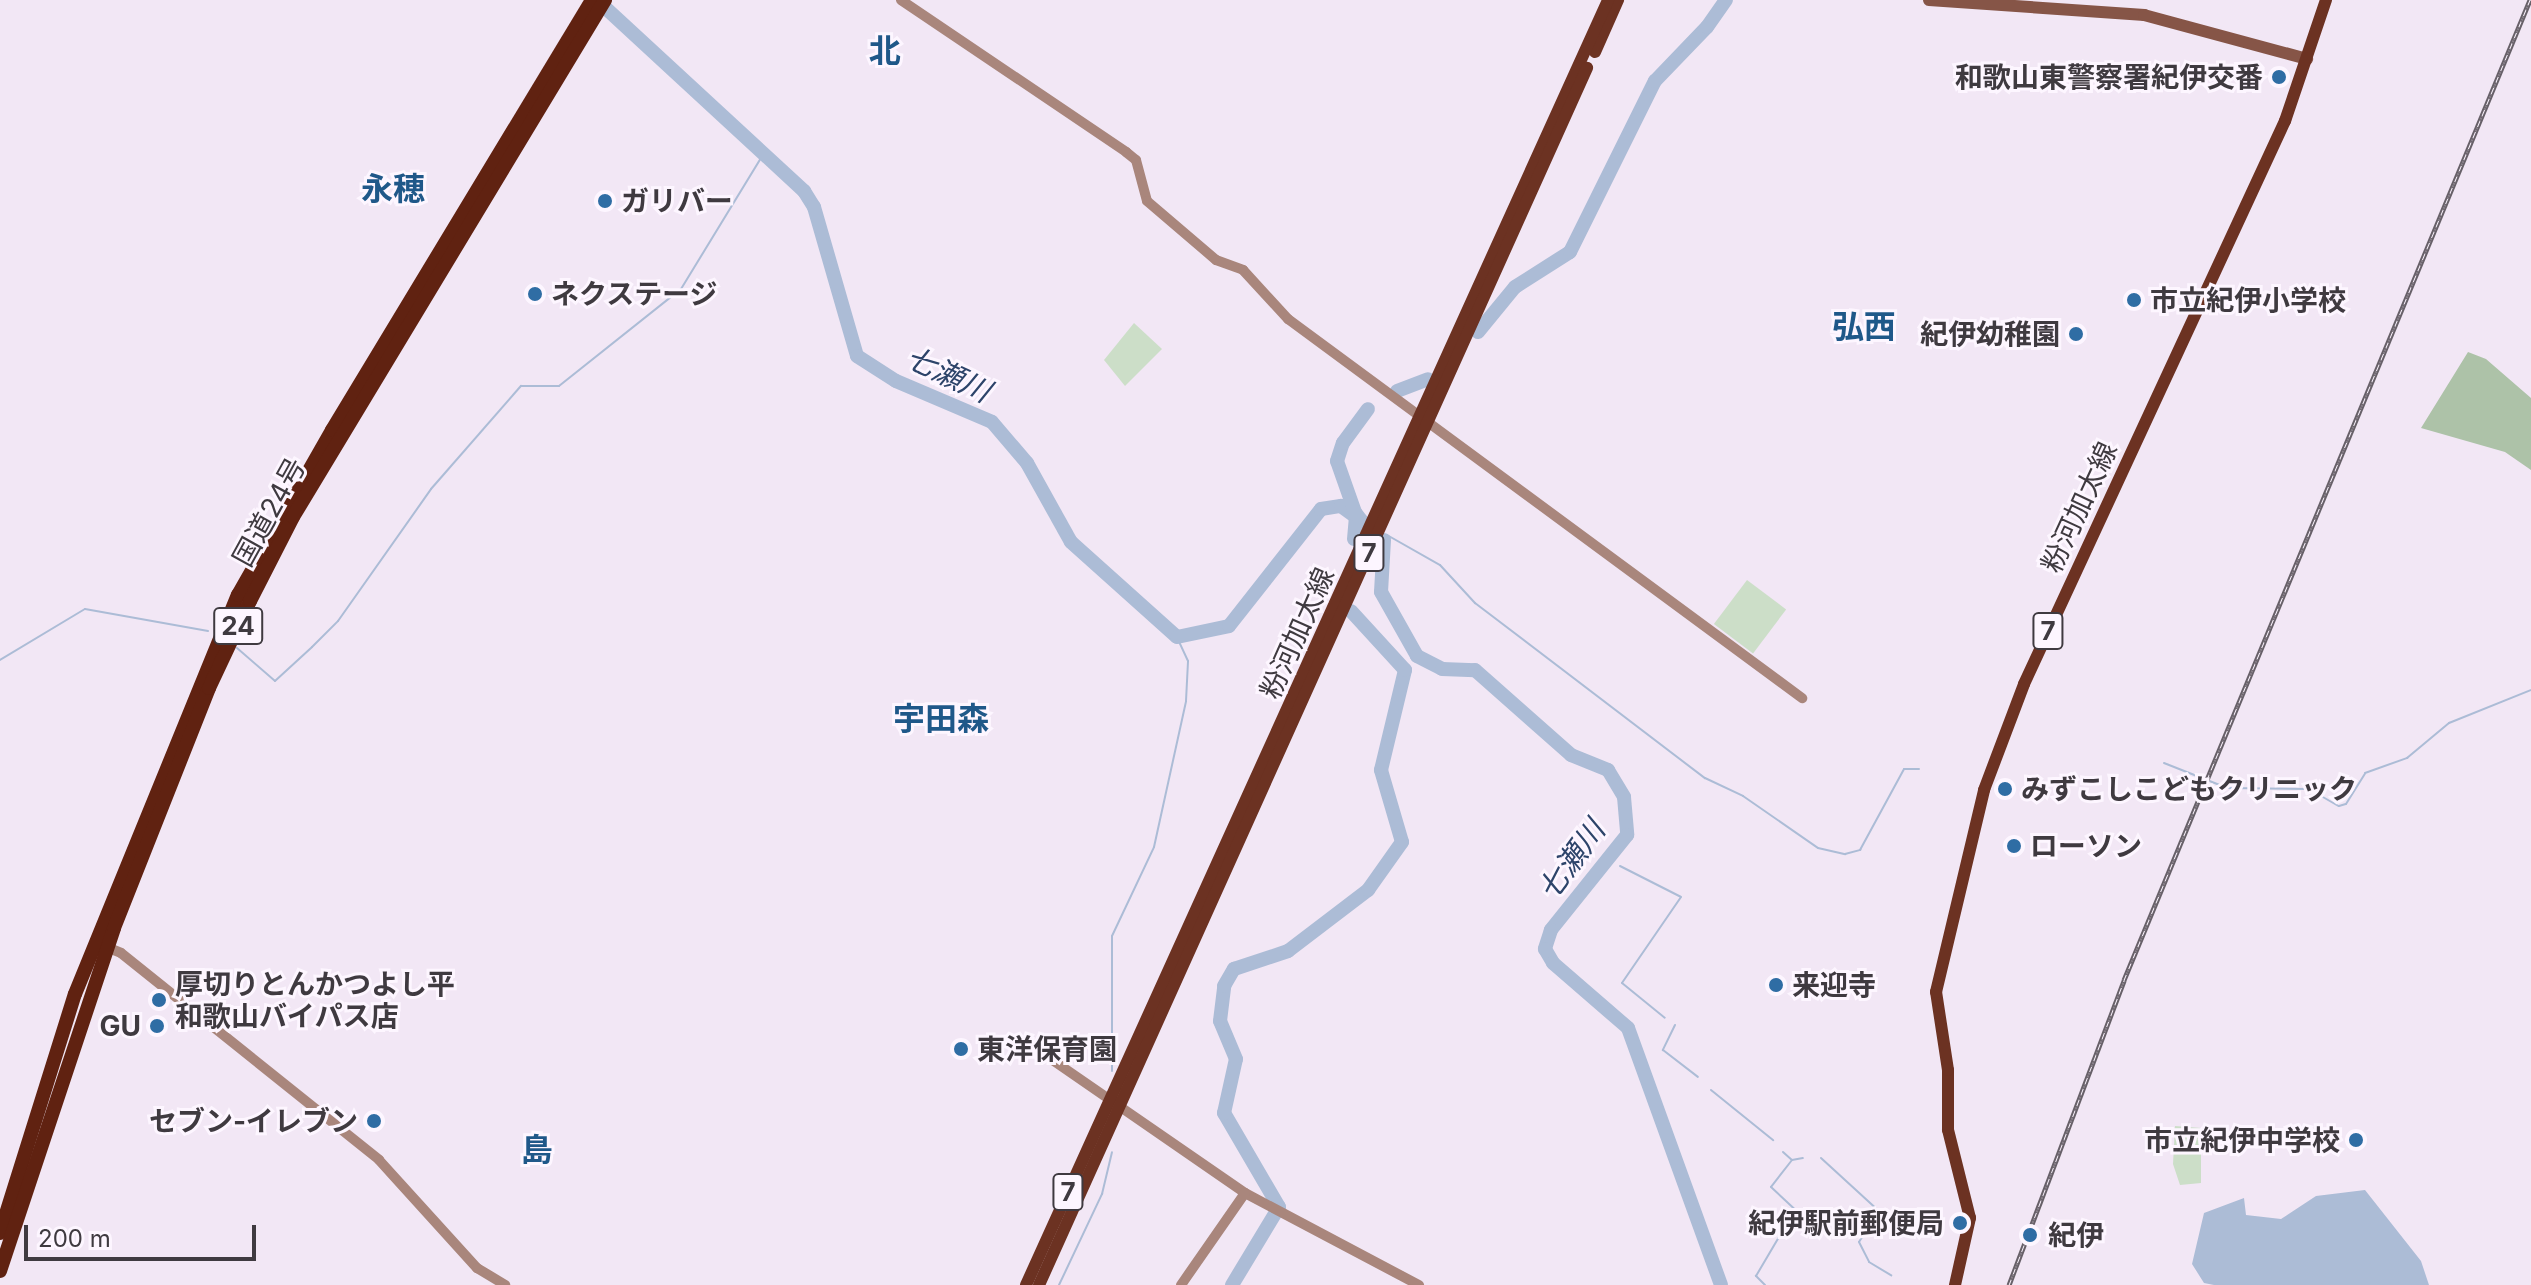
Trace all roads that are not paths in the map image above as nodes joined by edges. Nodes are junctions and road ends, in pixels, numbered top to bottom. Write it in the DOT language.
graph roads {
  1 [pos="592,0"];
  2 [pos="605,0"];
  3 [pos="901,0"];
  4 [pos="1608,0"];
  5 [pos="1618,0"];
  6 [pos="1929,0"];
  7 [pos="2326,0"];
  8 [pos="580,29"];
  9 [pos="2307,59"];
  10 [pos="1425,419"];
  11 [pos="1802,698"];
  12 [pos="101,944"];
  13 [pos="1035,1048"];
  14 [pos="1114,1103"];
  15 [pos="1245,1193"];
  16 [pos="0,1233"];
  17 [pos="0,1271"];
  18 [pos="505,1285"];
  19 [pos="1026,1285"];
  20 [pos="1039,1285"];
  21 [pos="1181,1285"];
  22 [pos="1419,1285"];
  23 [pos="1955,1285"];
  1 -- 8 [label="highway, 国道24号 / 24"];
  2 -- 8 [label="highway, 国道24号 / 24"];
  3 -- 10 [label="street"];
  4 -- 10 [label="main road, 粉河加太線 / 7"];
  5 -- 10 [label="main road, 粉河加太線 / 7"];
  6 -- 9 [label="main road"];
  7 -- 9 [label="main road, 粉河加太線 / 7"];
  8 -- 12 [label="highway, 国道24号 / 24"];
  9 -- 23 [label="main road, 粉河加太線 / 7"];
  10 -- 11 [label="street"];
  10 -- 14 [label="main road, 粉河加太線 / 7"];
  12 -- 16 [label="highway, 国道24号 / 24"];
  12 -- 17 [label="highway, 国道24号 / 24"];
  12 -- 18 [label="street"];
  13 -- 14 [label="street"];
  14 -- 15 [label="street"];
  14 -- 19 [label="main road, 粉河加太線 / 7"];
  14 -- 20 [label="main road, 粉河加太線 / 7"];
  15 -- 21 [label="street"];
  15 -- 22 [label="street"];
}
